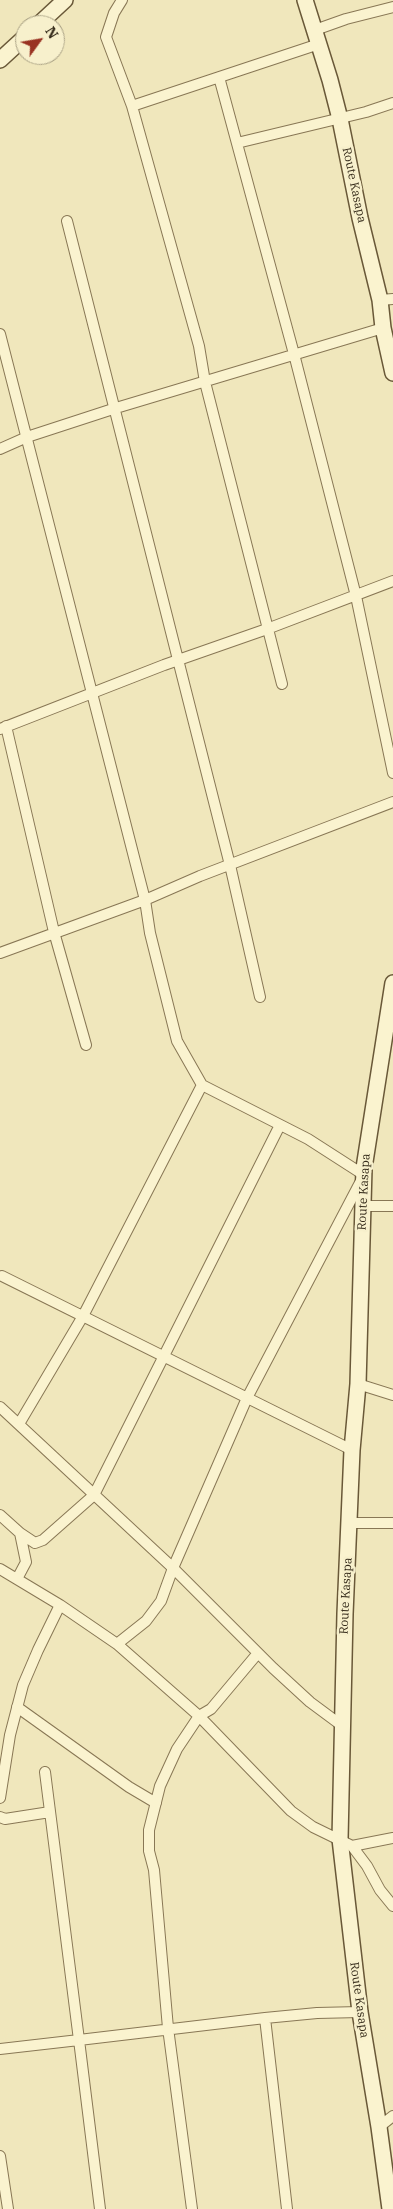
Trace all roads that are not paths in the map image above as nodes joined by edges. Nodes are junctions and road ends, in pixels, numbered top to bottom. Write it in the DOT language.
graph roads {
  1 [pos="65,0"];
  2 [pos="122,0"];
  3 [pos="305,0"];
  4 [pos="393,7"];
  5 [pos="49,15"];
  6 [pos="317,37"];
  7 [pos="15,46"];
  8 [pos="0,60"];
  9 [pos="219,77"];
  10 [pos="393,103"];
  11 [pos="132,106"];
  12 [pos="340,119"];
  13 [pos="237,143"];
  14 [pos="67,221"];
  15 [pos="386,299"];
  16 [pos="382,328"];
  17 [pos="0,334"];
  18 [pos="294,354"];
  19 [pos="393,373"];
  20 [pos="205,382"];
  21 [pos="116,408"];
  22 [pos="27,437"];
  23 [pos="0,449"];
  24 [pos="393,581"];
  25 [pos="356,596"];
  26 [pos="268,629"];
  27 [pos="179,660"];
  28 [pos="282,684"];
  29 [pos="91,694"];
  30 [pos="3,728"];
  31 [pos="393,773"];
  32 [pos="393,802"];
  33 [pos="230,865"];
  34 [pos="145,900"];
  35 [pos="54,932"];
  36 [pos="0,953"];
  37 [pos="393,983"];
  38 [pos="260,997"];
  39 [pos="86,1045"];
  40 [pos="202,1085"];
  41 [pos="280,1125"];
  42 [pos="364,1175"];
  43 [pos="362,1206"];
  44 [pos="393,1206"];
  45 [pos="2,1276"];
  46 [pos="83,1316"];
  47 [pos="165,1357"];
  48 [pos="358,1384"];
  49 [pos="393,1395"];
  50 [pos="247,1398"];
  51 [pos="0,1407"];
  52 [pos="19,1424"];
  53 [pos="352,1450"];
  54 [pos="94,1495"];
  55 [pos="0,1515"];
  56 [pos="350,1523"];
  57 [pos="393,1523"];
  58 [pos="20,1534"];
  59 [pos="173,1568"];
  60 [pos="0,1569"];
  61 [pos="17,1579"];
  62 [pos="60,1605"];
  63 [pos="117,1644"];
  64 [pos="258,1653"];
  65 [pos="18,1707"];
  66 [pos="199,1716"];
  67 [pos="341,1725"];
  68 [pos="45,1772"];
  69 [pos="0,1798"];
  70 [pos="156,1803"];
  71 [pos="50,1812"];
  72 [pos="0,1817"];
  73 [pos="393,1838"];
  74 [pos="346,1843"];
  75 [pos="393,1906"];
  76 [pos="360,2012"];
  77 [pos="265,2018"];
  78 [pos="168,2028"];
  79 [pos="79,2040"];
  80 [pos="0,2049"];
  81 [pos="393,2116"];
  82 [pos="379,2127"];
  83 [pos="0,2156"];
  84 [pos="8,2209"];
  85 [pos="100,2209"];
  86 [pos="192,2209"];
  87 [pos="286,2209"];
  88 [pos="390,2209"];
  1 -- 5 [label="main road"];
  2 -- 11 [label="street"];
  3 -- 6 [label="main road, Route Kasapa"];
  4 -- 6 [label="street"];
  6 -- 9 [label="street"];
  6 -- 12 [label="main road, Route Kasapa"];
  7 -- 8 [label="main road"];
  9 -- 11 [label="street"];
  9 -- 13 [label="street"];
  10 -- 12 [label="street"];
  11 -- 20 [label="street"];
  12 -- 13 [label="street"];
  12 -- 15 [label="main road, Route Kasapa"];
  13 -- 18 [label="street"];
  14 -- 21 [label="street"];
  15 -- 16 [label="main road, Route Kasapa"];
  16 -- 18 [label="street"];
  16 -- 19 [label="main road, Route Kasapa"];
  17 -- 22 [label="street"];
  18 -- 20 [label="street"];
  18 -- 25 [label="street"];
  20 -- 21 [label="street"];
  20 -- 26 [label="street"];
  21 -- 22 [label="street"];
  21 -- 27 [label="street"];
  22 -- 23 [label="street"];
  22 -- 29 [label="street"];
  24 -- 25 [label="street"];
  25 -- 26 [label="street"];
  25 -- 31 [label="street"];
  26 -- 27 [label="street"];
  26 -- 28 [label="street"];
  27 -- 29 [label="street"];
  27 -- 33 [label="street"];
  29 -- 30 [label="street"];
  29 -- 34 [label="street"];
  30 -- 35 [label="street"];
  32 -- 33 [label="street"];
  33 -- 34 [label="street"];
  33 -- 38 [label="street"];
  34 -- 35 [label="street"];
  34 -- 40 [label="street"];
  35 -- 36 [label="street"];
  35 -- 39 [label="street"];
  37 -- 42 [label="main road, Route Kasapa"];
  40 -- 41 [label="street"];
  40 -- 46 [label="street"];
  41 -- 42 [label="street"];
  41 -- 47 [label="street"];
  42 -- 43 [label="main road, Route Kasapa"];
  42 -- 50 [label="street"];
  43 -- 44 [label="street"];
  43 -- 48 [label="main road, Route Kasapa"];
  45 -- 46 [label="street"];
  46 -- 47 [label="street"];
  46 -- 52 [label="street"];
  47 -- 50 [label="street"];
  47 -- 54 [label="street"];
  48 -- 49 [label="street"];
  48 -- 53 [label="main road, Route Kasapa"];
  50 -- 53 [label="street"];
  50 -- 59 [label="street"];
  51 -- 52 [label="street"];
  52 -- 54 [label="street"];
  53 -- 56 [label="main road, Route Kasapa"];
  54 -- 58 [label="street"];
  54 -- 59 [label="street"];
  55 -- 58 [label="street"];
  56 -- 57 [label="street"];
  56 -- 67 [label="main road, Route Kasapa"];
  58 -- 61 [label="street"];
  59 -- 63 [label="street"];
  59 -- 64 [label="street"];
  60 -- 61 [label="street"];
  61 -- 62 [label="street"];
  62 -- 63 [label="street"];
  62 -- 65 [label="street"];
  63 -- 66 [label="street"];
  64 -- 66 [label="street"];
  64 -- 67 [label="street"];
  65 -- 69 [label="street"];
  65 -- 70 [label="street"];
  66 -- 70 [label="street"];
  66 -- 74 [label="street"];
  67 -- 74 [label="main road, Route Kasapa"];
  68 -- 71 [label="street"];
  70 -- 78 [label="street"];
  71 -- 72 [label="street"];
  71 -- 79 [label="street"];
  73 -- 74 [label="street"];
  74 -- 75 [label="street"];
  74 -- 76 [label="main road, Route Kasapa"];
  76 -- 77 [label="street"];
  76 -- 82 [label="main road, Route Kasapa"];
  77 -- 78 [label="street"];
  77 -- 87 [label="street"];
  78 -- 79 [label="street"];
  78 -- 86 [label="street"];
  79 -- 80 [label="street"];
  79 -- 85 [label="street"];
  81 -- 82 [label="street"];
  82 -- 88 [label="main road, Route Kasapa"];
  83 -- 84 [label="street"];
}
